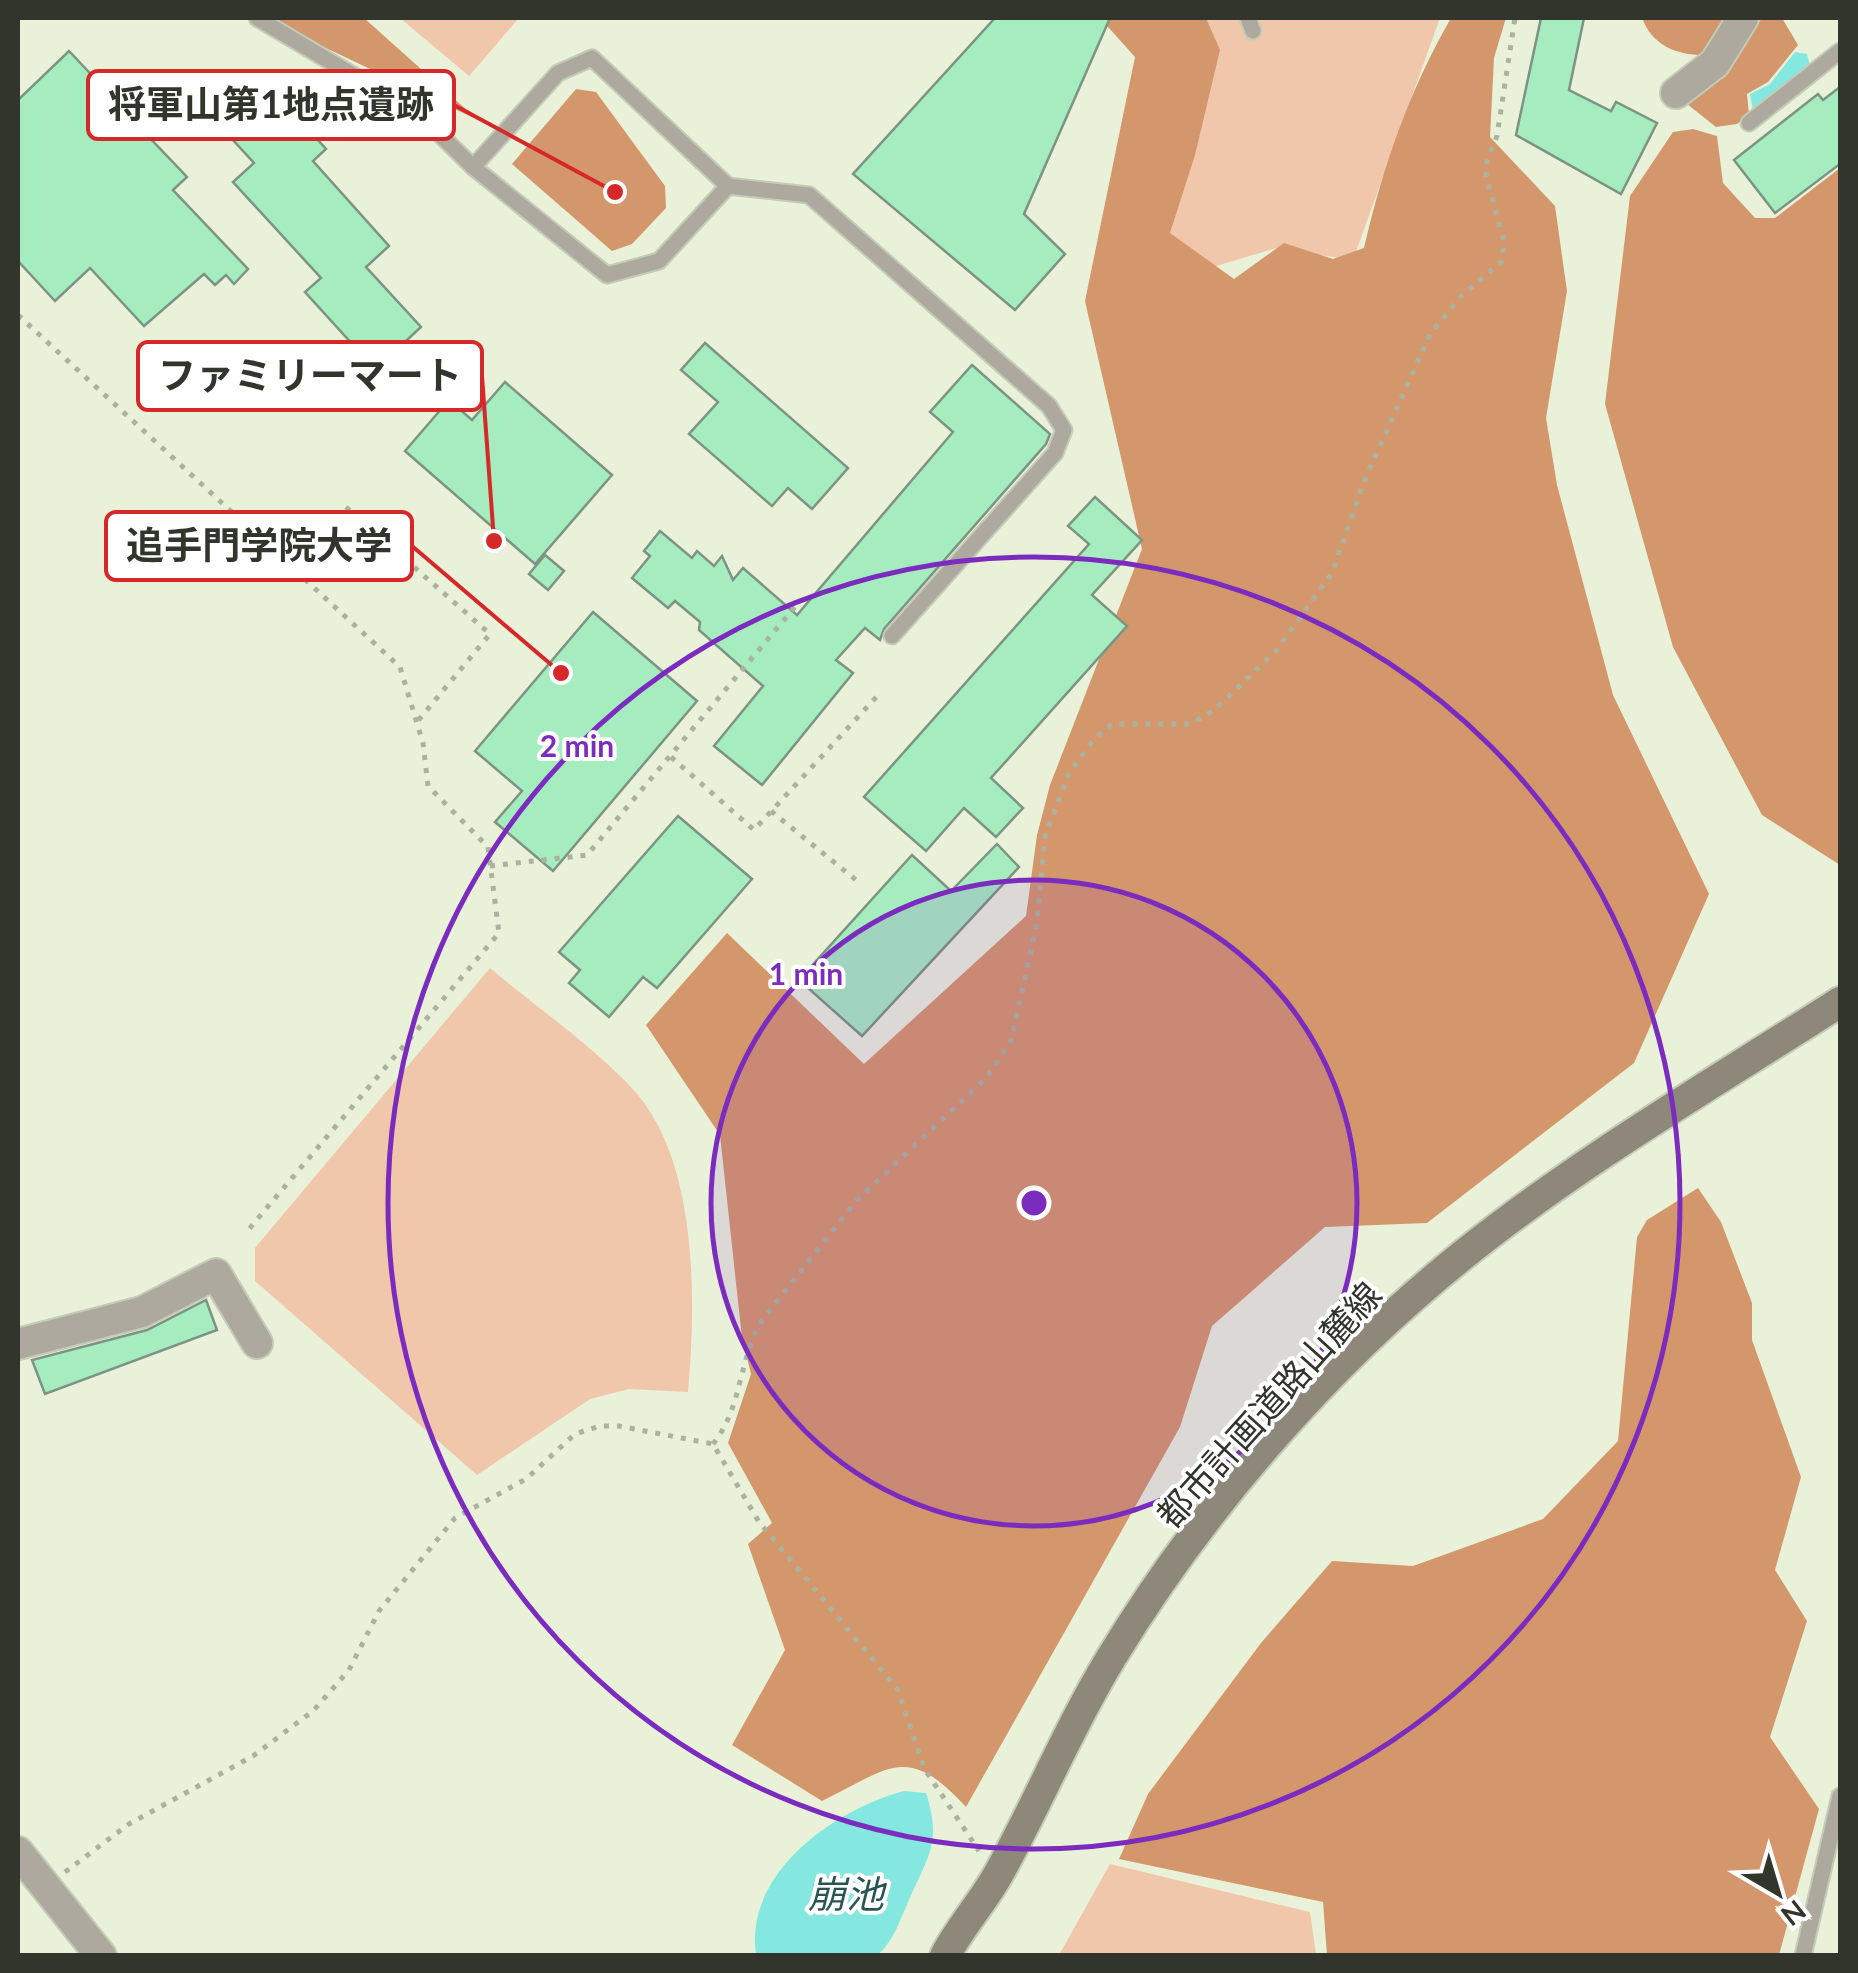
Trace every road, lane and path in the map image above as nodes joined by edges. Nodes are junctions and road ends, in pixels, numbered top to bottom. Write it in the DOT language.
graph roads {
  1 [pos="257,18"];
  2 [pos="1514,18"];
  3 [pos="1743,18"];
  4 [pos="1840,51"];
  5 [pos="1676,93"];
  6 [pos="1749,123"];
  7 [pos="473,168"];
  8 [pos="728,186"];
  9 [pos="18,315"];
  10 [pos="346,506"];
  11 [pos="798,602"];
  12 [pos="892,636"];
  13 [pos="880,693"];
  14 [pos="417,722"];
  15 [pos="670,756"];
  16 [pos="771,812"];
  17 [pos="490,866"];
  18 [pos="861,884"];
  19 [pos="1840,1002"];
  20 [pos="249,1228"];
  21 [pos="257,1343"];
  22 [pos="18,1344"];
  23 [pos="713,1444"];
  24 [pos="1840,1796"];
  25 [pos="18,1852"];
  26 [pos="38,1876"];
  27 [pos="997,1876"];
  28 [pos="101,1956"];
  29 [pos="945,1956"];
  30 [pos="1803,1956"];
  1 -- 7 [label="lane"];
  2 -- 23 [label="path"];
  3 -- 5 [label="street"];
  4 -- 6 [label="lane"];
  7 -- 8 [label="lane"];
  7 -- 8 [label="lane"];
  8 -- 12 [label="lane"];
  9 -- 14 [label="path"];
  10 -- 14 [label="path"];
  11 -- 15 [label="path"];
  13 -- 16 [label="path"];
  14 -- 17 [label="path"];
  15 -- 16 [label="path"];
  15 -- 17 [label="path"];
  16 -- 18 [label="path"];
  17 -- 20 [label="path"];
  19 -- 27 [label="street, 都市計画道路山麓線"];
  21 -- 22 [label="street"];
  23 -- 26 [label="path"];
  23 -- 27 [label="path"];
  24 -- 30 [label="lane"];
  25 -- 26 [label="street"];
  26 -- 28 [label="street"];
  27 -- 29 [label="street, 都市計画道路山麓線"];
}
